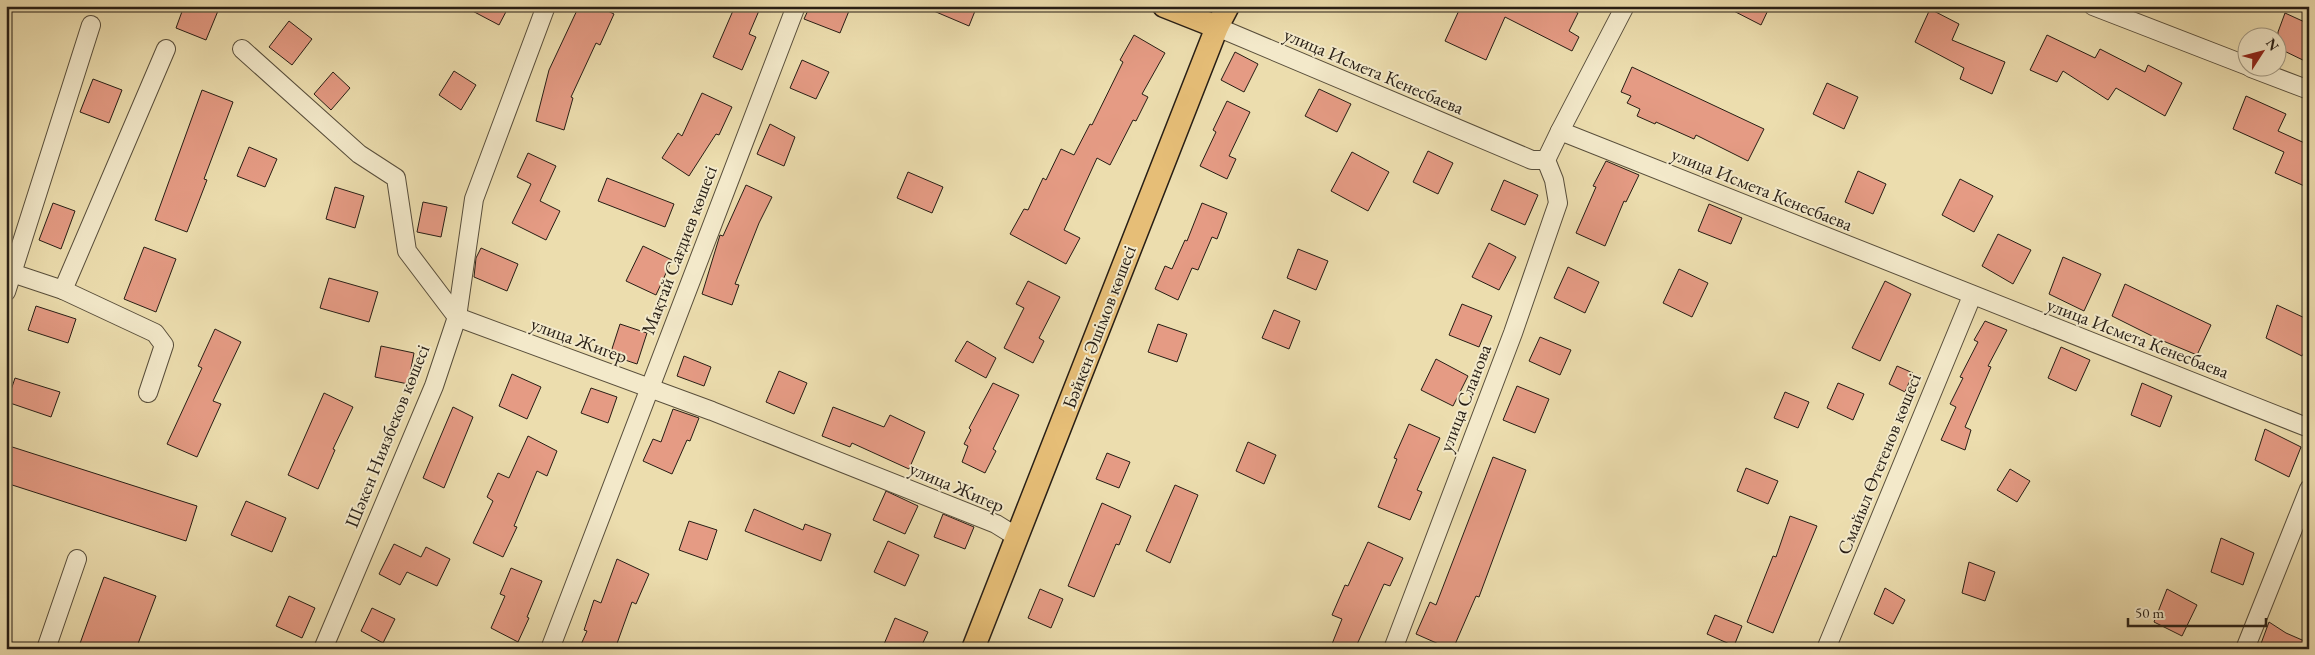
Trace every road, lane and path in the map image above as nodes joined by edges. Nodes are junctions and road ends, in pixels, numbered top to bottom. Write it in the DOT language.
graph roads {
  1 [pos="546,6"];
  2 [pos="796,6"];
  3 [pos="1164,6"];
  4 [pos="1228,6"];
  5 [pos="1625,6"];
  6 [pos="2093,6"];
  7 [pos="91,25"];
  8 [pos="1217,27"];
  9 [pos="166,49"];
  10 [pos="242,49"];
  11 [pos="2238,62"];
  12 [pos="2277,78"];
  13 [pos="2309,90"];
  14 [pos="1560,131"];
  15 [pos="1546,160"];
  16 [pos="12,273"];
  17 [pos="63,290"];
  18 [pos="6,292"];
  19 [pos="1972,296"];
  20 [pos="457,317"];
  21 [pos="648,388"];
  22 [pos="148,393"];
  23 [pos="2309,428"];
  24 [pos="2309,489"];
  25 [pos="1017,537"];
  26 [pos="77,559"];
  27 [pos="46,649"];
  28 [pos="323,649"];
  29 [pos="550,649"];
  30 [pos="973,649"];
  31 [pos="1393,649"];
  32 [pos="1826,649"];
  33 [pos="2245,649"];
  1 -- 20 [label="street, Шәкен Ниязбеков көшесі"];
  2 -- 21 [label="street, Мақтай Сағдиев көшесі"];
  3 -- 8 [label="main road"];
  4 -- 8 [label="main road, Бәйкен Әшімов көшесі"];
  5 -- 14 [label="street"];
  6 -- 11 [label="street"];
  7 -- 16 [label="street"];
  8 -- 15 [label="street, улица Исмета Кенесбаева"];
  8 -- 25 [label="main road, Бәйкен Әшімов көшесі"];
  9 -- 17 [label="street"];
  10 -- 20 [label="street"];
  12 -- 13 [label="street"];
  14 -- 15 [label="street"];
  14 -- 19 [label="street, улица Исмета Кенесбаева"];
  15 -- 31 [label="street, улица Сланова"];
  16 -- 17 [label="street"];
  16 -- 18 [label="street"];
  17 -- 22 [label="street"];
  19 -- 23 [label="street, улица Исмета Кенесбаева"];
  19 -- 32 [label="street, Смайыл Өтегенов көшесі"];
  20 -- 21 [label="street, улица Жигер"];
  20 -- 28 [label="street, Шәкен Ниязбеков көшесі"];
  21 -- 25 [label="street, улица Жигер"];
  21 -- 29 [label="street, Мақтай Сағдиев көшесі"];
  24 -- 33 [label="street"];
  25 -- 30 [label="main road, Бәйкен Әшімов көшесі"];
  26 -- 27 [label="street"];
}
